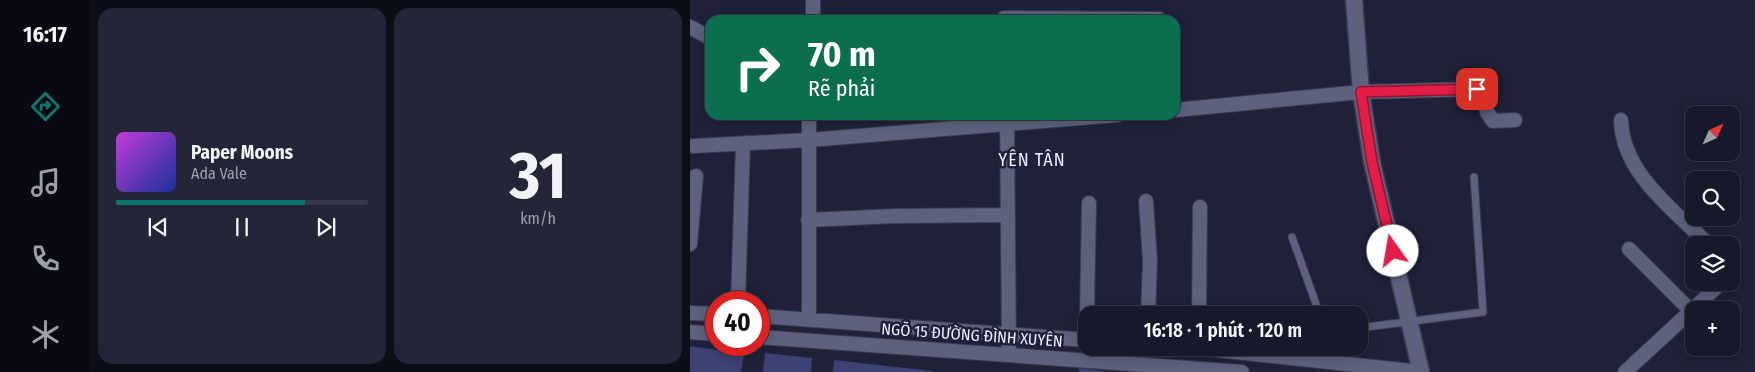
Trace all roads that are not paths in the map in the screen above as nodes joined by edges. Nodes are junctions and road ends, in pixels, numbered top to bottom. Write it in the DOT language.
graph roads {
  1 [pos="814,0"];
  2 [pos="1354,0"];
  3 [pos="813,15"];
  4 [pos="690,27"];
  5 [pos="705,35"];
  6 [pos="1361,92"];
  7 [pos="1180,110"];
  8 [pos="809,120"];
  9 [pos="1007,120"];
  10 [pos="1516,120"];
  11 [pos="1621,120"];
  12 [pos="809,140"];
  13 [pos="743,144"];
  14 [pos="694,146"];
  15 [pos="696,176"];
  16 [pos="1474,177"];
  17 [pos="1146,201"];
  18 [pos="1089,203"];
  19 [pos="1200,207"];
  20 [pos="1008,215"];
  21 [pos="808,220"];
  22 [pos="1700,236"];
  23 [pos="1292,237"];
  24 [pos="690,244"];
  25 [pos="1629,248"];
  26 [pos="738,291"];
  27 [pos="1712,291"];
  28 [pos="1702,301"];
  29 [pos="1685,305"];
  30 [pos="1086,306"];
  31 [pos="1148,306"];
  32 [pos="1199,306"];
  33 [pos="1317,306"];
  34 [pos="690,313"];
  35 [pos="705,314"];
  36 [pos="1685,316"];
  37 [pos="770,317"];
  38 [pos="809,319"];
  39 [pos="1410,322"];
  40 [pos="1368,327"];
  41 [pos="690,332"];
  42 [pos="705,333"];
  43 [pos="1010,333"];
  44 [pos="770,338"];
  45 [pos="1078,339"];
  46 [pos="1009,355"];
  47 [pos="1272,356"];
  48 [pos="1242,372"];
  49 [pos="1421,372"];
  50 [pos="1624,372"];
  1 -- 3 [label="street"];
  2 -- 6 [label="street"];
  4 -- 5 [label="street"];
  6 -- 7 [label="street"];
  6 -- 10 [label="street"];
  6 -- 39 [label="street"];
  8 -- 12 [label="street"];
  9 -- 12 [label="street"];
  9 -- 20 [label="street"];
  11 -- 22 [label="street"];
  12 -- 13 [label="street"];
  12 -- 21 [label="street"];
  13 -- 14 [label="street"];
  13 -- 26 [label="street"];
  15 -- 24 [label="street"];
  16 -- 39 [label="lane"];
  17 -- 31 [label="street"];
  18 -- 30 [label="street"];
  19 -- 32 [label="street"];
  20 -- 21 [label="street"];
  20 -- 43 [label="street"];
  21 -- 38 [label="street"];
  23 -- 33 [label="lane"];
  25 -- 29 [label="street"];
  27 -- 28 [label="street"];
  34 -- 35 [label="street"];
  36 -- 50 [label="street"];
  37 -- 38 [label="street, NGÕ 15 ĐƯỜNG ĐÌNH XUYÊN"];
  38 -- 43 [label="street, NGÕ 15 ĐƯỜNG ĐÌNH XUYÊN"];
  39 -- 40 [label="lane"];
  39 -- 49 [label="street"];
  41 -- 42 [label="street"];
  43 -- 45 [label="street, NGÕ 15 ĐƯỜNG ĐÌNH XUYÊN"];
  43 -- 46 [label="street"];
  44 -- 46 [label="street, NGÕ 15 ĐƯỜNG ĐÌNH XUYÊN"];
  46 -- 48 [label="street, NGÕ 15 ĐƯỜNG ĐÌNH XUYÊN"];
  47 -- 49 [label="street"];
}
